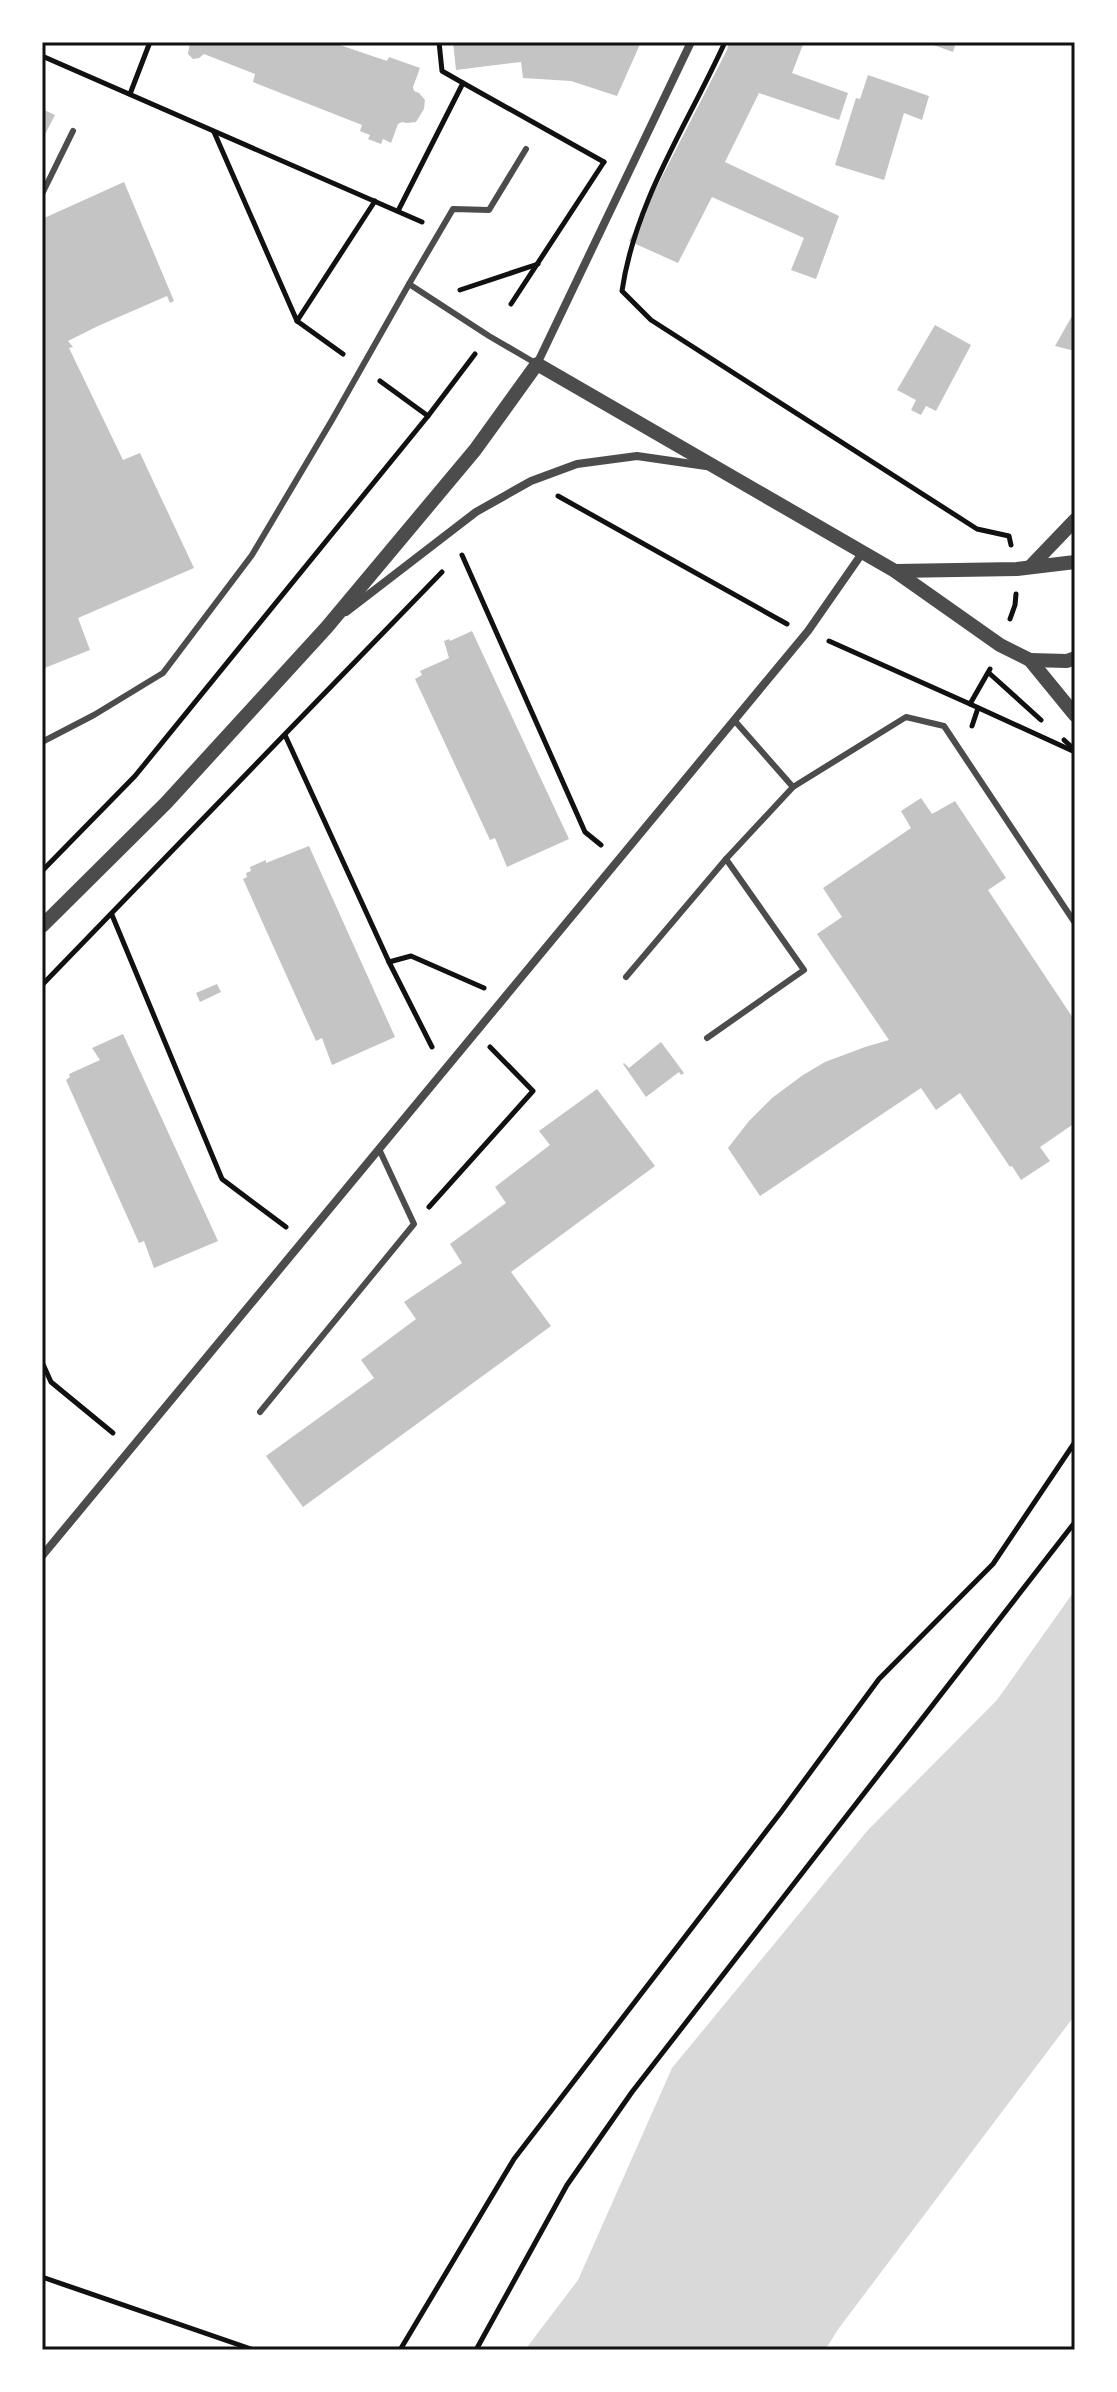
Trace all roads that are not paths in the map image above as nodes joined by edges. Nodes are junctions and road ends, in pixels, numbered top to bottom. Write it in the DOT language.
graph roads {
  1 [pos="691,42"];
  2 [pos="73,131"];
  3 [pos="526,149"];
  4 [pos="42,194"];
  5 [pos="409,284"];
  6 [pos="537,364"];
  7 [pos="714,467"];
  8 [pos="1075,520"];
  9 [pos="863,552"];
  10 [pos="1075,562"];
  11 [pos="1024,568"];
  12 [pos="895,571"];
  13 [pos="327,627"];
  14 [pos="1075,658"];
  15 [pos="1030,660"];
  16 [pos="1075,715"];
  17 [pos="734,720"];
  18 [pos="42,742"];
  19 [pos="793,787"];
  20 [pos="726,859"];
  21 [pos="1075,923"];
  22 [pos="42,926"];
  23 [pos="626,977"];
  24 [pos="707,1038"];
  25 [pos="379,1149"];
  26 [pos="260,1412"];
  27 [pos="42,1556"];
  1 -- 6 [label="street"];
  2 -- 4 [label="lane"];
  3 -- 5 [label="lane"];
  5 -- 6 [label="lane"];
  5 -- 18 [label="lane"];
  6 -- 7 [label="street"];
  6 -- 13 [label="street"];
  7 -- 9 [label="street"];
  7 -- 13 [label="street"];
  8 -- 11 [label="street"];
  9 -- 12 [label="street"];
  9 -- 17 [label="street"];
  10 -- 11 [label="street"];
  11 -- 12 [label="street"];
  12 -- 15 [label="street"];
  13 -- 22 [label="street"];
  14 -- 15 [label="street"];
  15 -- 16 [label="street"];
  17 -- 19 [label="lane"];
  17 -- 25 [label="street"];
  19 -- 20 [label="lane"];
  19 -- 21 [label="lane"];
  20 -- 23 [label="lane"];
  20 -- 24 [label="lane"];
  25 -- 26 [label="lane"];
  25 -- 27 [label="street"];
}
